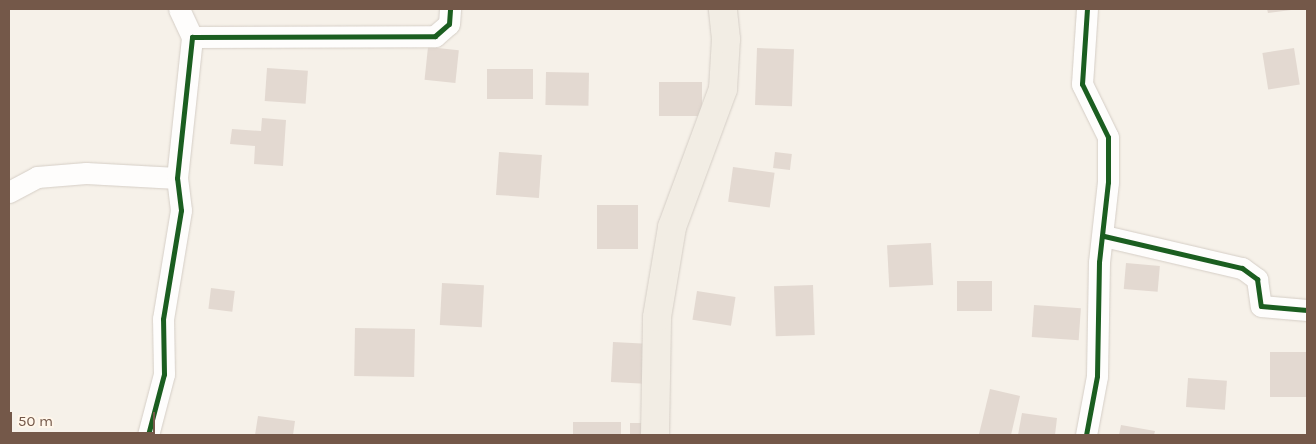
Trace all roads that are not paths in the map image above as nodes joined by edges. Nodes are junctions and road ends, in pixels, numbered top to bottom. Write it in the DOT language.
graph roads {
  1 [pos="178,9"];
  2 [pos="450,9"];
  3 [pos="723,9"];
  4 [pos="1087,9"];
  5 [pos="192,38"];
  6 [pos="177,178"];
  7 [pos="9,192"];
  8 [pos="1104,236"];
  9 [pos="1307,310"];
  10 [pos="148,435"];
  11 [pos="656,435"];
  12 [pos="1086,435"];
  1 -- 5 [label="street"];
  2 -- 5 [label="street"];
  3 -- 11 [label="main road"];
  4 -- 8 [label="street"];
  5 -- 6 [label="street"];
  6 -- 7 [label="street"];
  6 -- 10 [label="street"];
  8 -- 9 [label="street"];
  8 -- 12 [label="street"];
}
